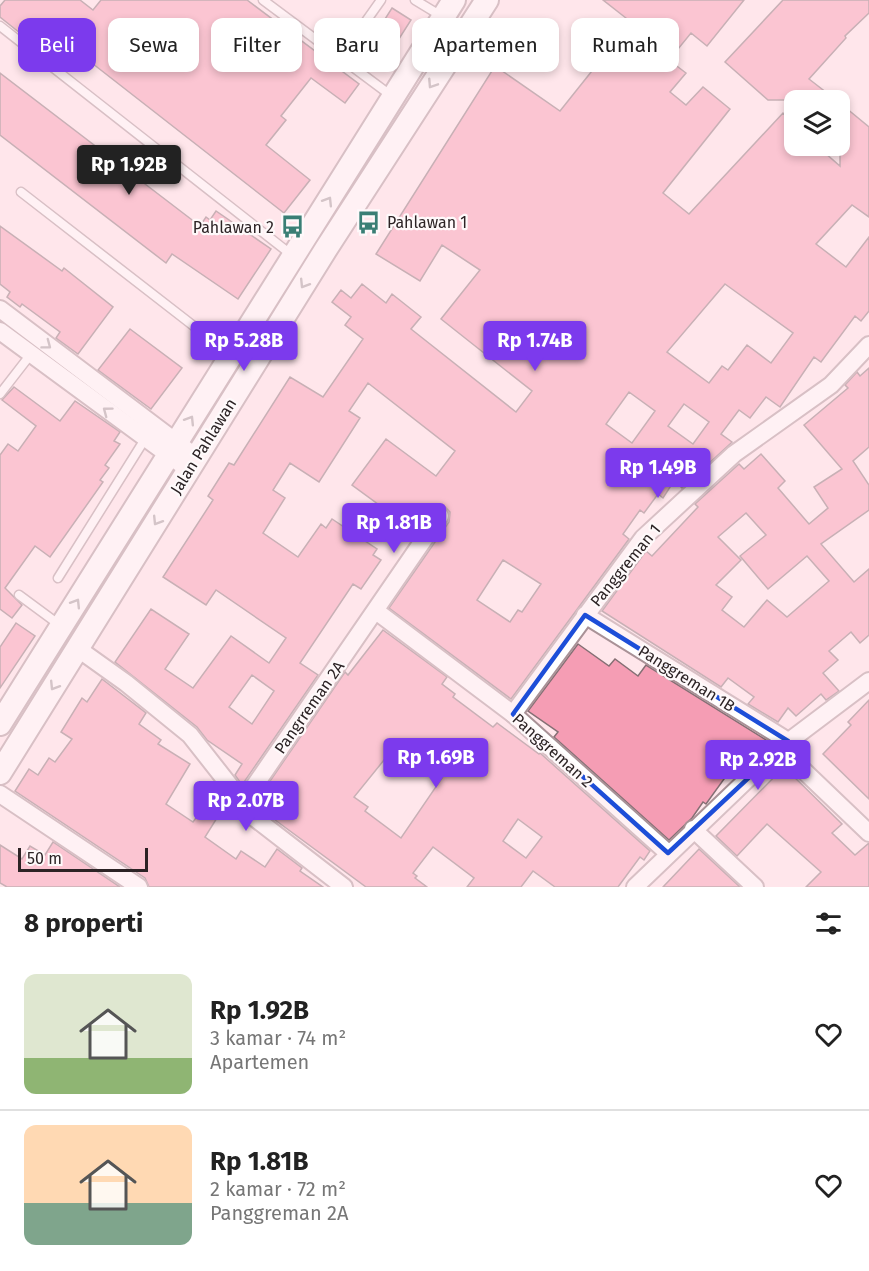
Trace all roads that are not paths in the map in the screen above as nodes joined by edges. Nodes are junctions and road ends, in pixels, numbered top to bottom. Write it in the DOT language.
graph roads {
  1 [pos="263,0"];
  2 [pos="381,0"];
  3 [pos="415,0"];
  4 [pos="487,0"];
  5 [pos="448,9"];
  6 [pos="368,18"];
  7 [pos="0,26"];
  8 [pos="393,97"];
  9 [pos="21,192"];
  10 [pos="306,236"];
  11 [pos="326,249"];
  12 [pos="293,256"];
  13 [pos="0,309"];
  14 [pos="0,331"];
  15 [pos="869,345"];
  16 [pos="31,354"];
  17 [pos="231,355"];
  18 [pos="0,394"];
  19 [pos="145,439"];
  20 [pos="172,450"];
  21 [pos="193,464"];
  22 [pos="440,516"];
  23 [pos="58,578"];
  24 [pos="19,595"];
  25 [pos="376,611"];
  26 [pos="585,615"];
  27 [pos="61,626"];
  28 [pos="77,648"];
  29 [pos="869,681"];
  30 [pos="513,714"];
  31 [pos="0,724"];
  32 [pos="784,744"];
  33 [pos="7,745"];
  34 [pos="0,773"];
  35 [pos="0,794"];
  36 [pos="242,804"];
  37 [pos="693,829"];
  38 [pos="869,833"];
  39 [pos="668,853"];
  40 [pos="139,887"];
  41 [pos="344,887"];
  42 [pos="635,887"];
  43 [pos="755,887"];
  1 -- 8 [label="lane"];
  2 -- 6 [label="lane"];
  3 -- 5 [label="lane"];
  4 -- 11 [label="main road, Jalan Pahlawan, one-way"];
  5 -- 8 [label="main road, Jalan Pahlawan"];
  7 -- 12 [label="lane"];
  10 -- 8 [label="main road, Jalan Pahlawan, one-way"];
  9 -- 17 [label="lane"];
  10 -- 11 [label="main road"];
  10 -- 12 [label="main road, Jalan Pahlawan"];
  11 -- 21 [label="main road, Jalan Pahlawan, one-way"];
  12 -- 17 [label="main road, Jalan Pahlawan"];
  13 -- 20 [label="street, one-way"];
  14 -- 16 [label="street"];
  15 -- 26 [label="street, Panggreman 1"];
  16 -- 18 [label="lane"];
  19 -- 16 [label="street, one-way"];
  20 -- 17 [label="main road, Jalan Pahlawan, one-way"];
  19 -- 20 [label="street"];
  19 -- 23 [label="lane"];
  20 -- 21 [label="street"];
  27 -- 20 [label="main road, Jalan Pahlawan, one-way"];
  21 -- 28 [label="main road, Jalan Pahlawan, one-way"];
  22 -- 25 [label="street, Pangrreman 2A"];
  24 -- 27 [label="lane"];
  25 -- 30 [label="street, Panggreman 2"];
  25 -- 36 [label="street, Pangrreman 2A"];
  26 -- 30 [label="street, Panggreman 1"];
  26 -- 32 [label="street, Panggreman 1B"];
  27 -- 31 [label="main road, Jalan Pahlawan"];
  28 -- 33 [label="main road, Jalan Pahlawan, one-way"];
  28 -- 36 [label="street"];
  29 -- 32 [label="street"];
  30 -- 39 [label="street, Panggreman 2"];
  32 -- 37 [label="street"];
  32 -- 38 [label="street, Panggreman 1B"];
  33 -- 34 [label="main road, Jalan Pahlawan"];
  35 -- 40 [label="street"];
  36 -- 41 [label="street"];
  37 -- 39 [label="street"];
  37 -- 43 [label="street"];
  39 -- 42 [label="street"];
}
